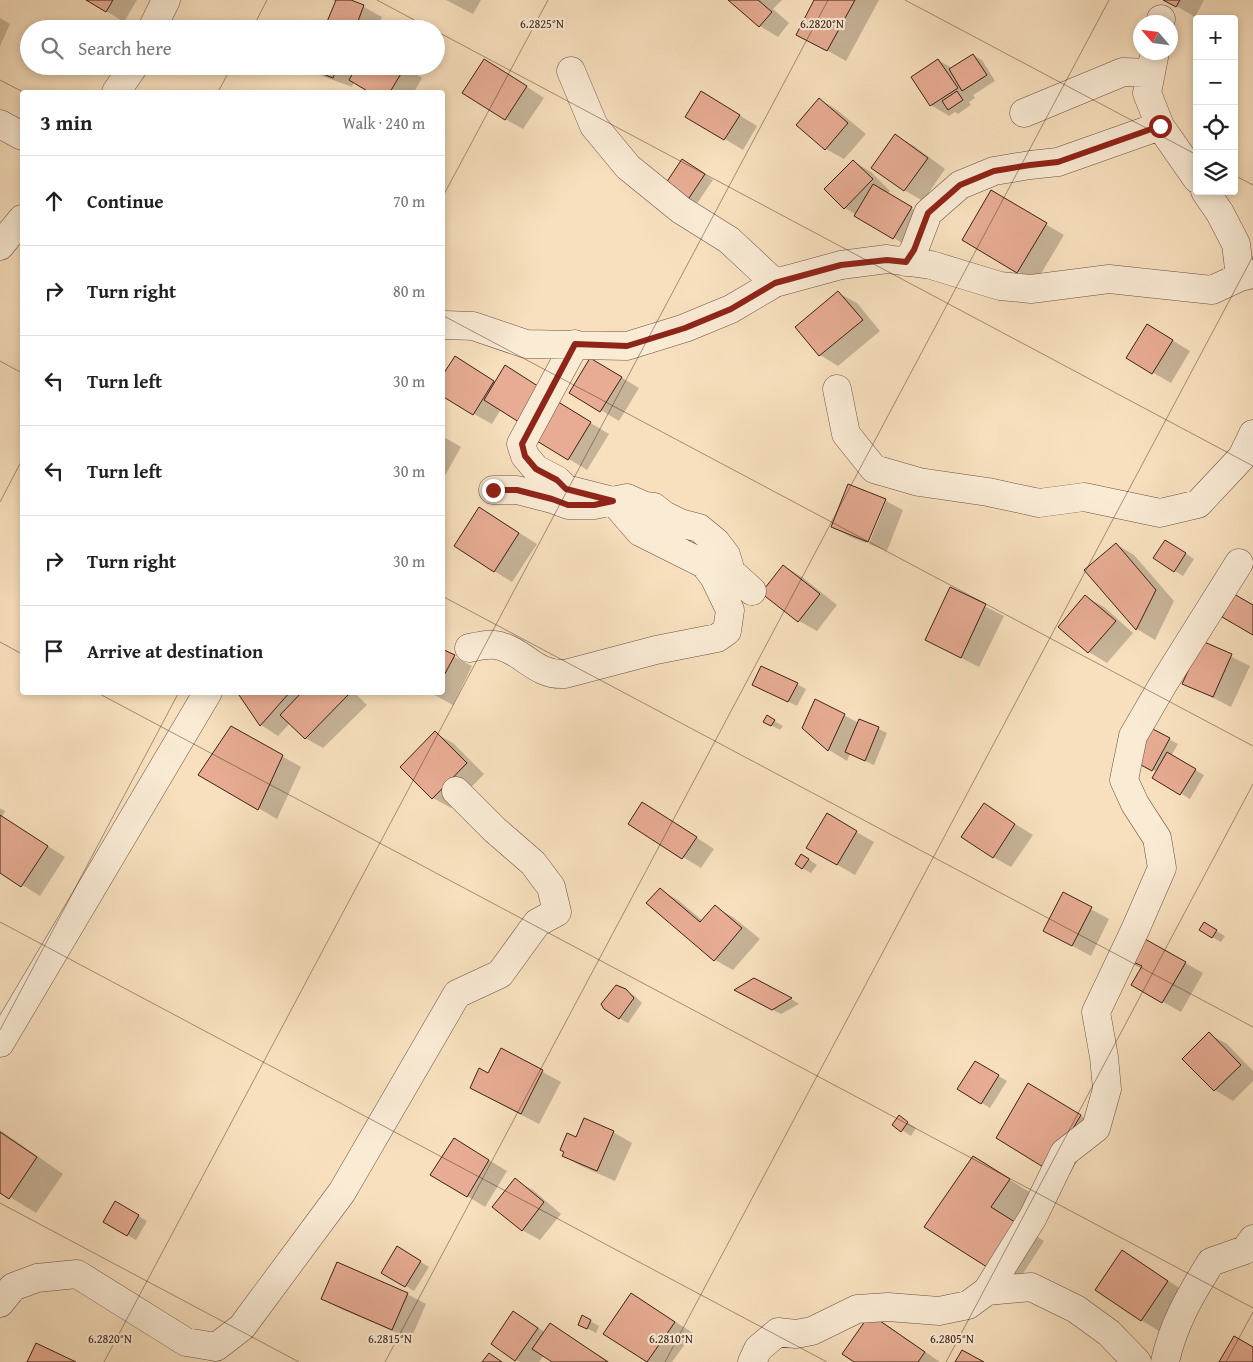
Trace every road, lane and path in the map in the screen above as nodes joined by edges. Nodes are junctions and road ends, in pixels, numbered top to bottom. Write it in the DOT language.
graph roads {
  1 [pos="166,0"];
  2 [pos="156,20"];
  3 [pos="1153,63"];
  4 [pos="571,71"];
  5 [pos="128,75"];
  6 [pos="117,90"];
  7 [pos="1024,113"];
  8 [pos="0,124"];
  9 [pos="1160,126"];
  10 [pos="20,135"];
  11 [pos="1193,173"];
  12 [pos="1208,195"];
  13 [pos="20,221"];
  14 [pos="0,246"];
  15 [pos="906,262"];
  16 [pos="1246,275"];
  17 [pos="775,283"];
  18 [pos="445,324"];
  19 [pos="575,344"];
  20 [pos="836,389"];
  21 [pos="1253,434"];
  22 [pos="493,490"];
  23 [pos="613,501"];
  24 [pos="1239,563"];
  25 [pos="752,591"];
  26 [pos="469,648"];
  27 [pos="206,695"];
  28 [pos="456,791"];
  29 [pos="0,1042"];
  30 [pos="1253,1239"];
  31 [pos="987,1291"];
  32 [pos="0,1304"];
  33 [pos="752,1362"];
  34 [pos="1137,1362"];
  35 [pos="1166,1362"];
  1 -- 2 [label="street"];
  3 -- 7 [label="street"];
  3 -- 9 [label="street"];
  4 -- 17 [label="street"];
  5 -- 6 [label="street"];
  8 -- 10 [label="street"];
  9 -- 11 [label="street"];
  9 -- 15 [label="street"];
  12 -- 16 [label="street"];
  13 -- 14 [label="street"];
  15 -- 16 [label="street"];
  15 -- 17 [label="street"];
  17 -- 19 [label="street"];
  18 -- 19 [label="street"];
  19 -- 23 [label="street"];
  20 -- 21 [label="street"];
  22 -- 23 [label="street"];
  23 -- 25 [label="street"];
  23 -- 26 [label="street"];
  24 -- 31 [label="street"];
  27 -- 29 [label="street"];
  28 -- 32 [label="street"];
  30 -- 35 [label="street"];
  31 -- 33 [label="street"];
  31 -- 34 [label="street"];
}
